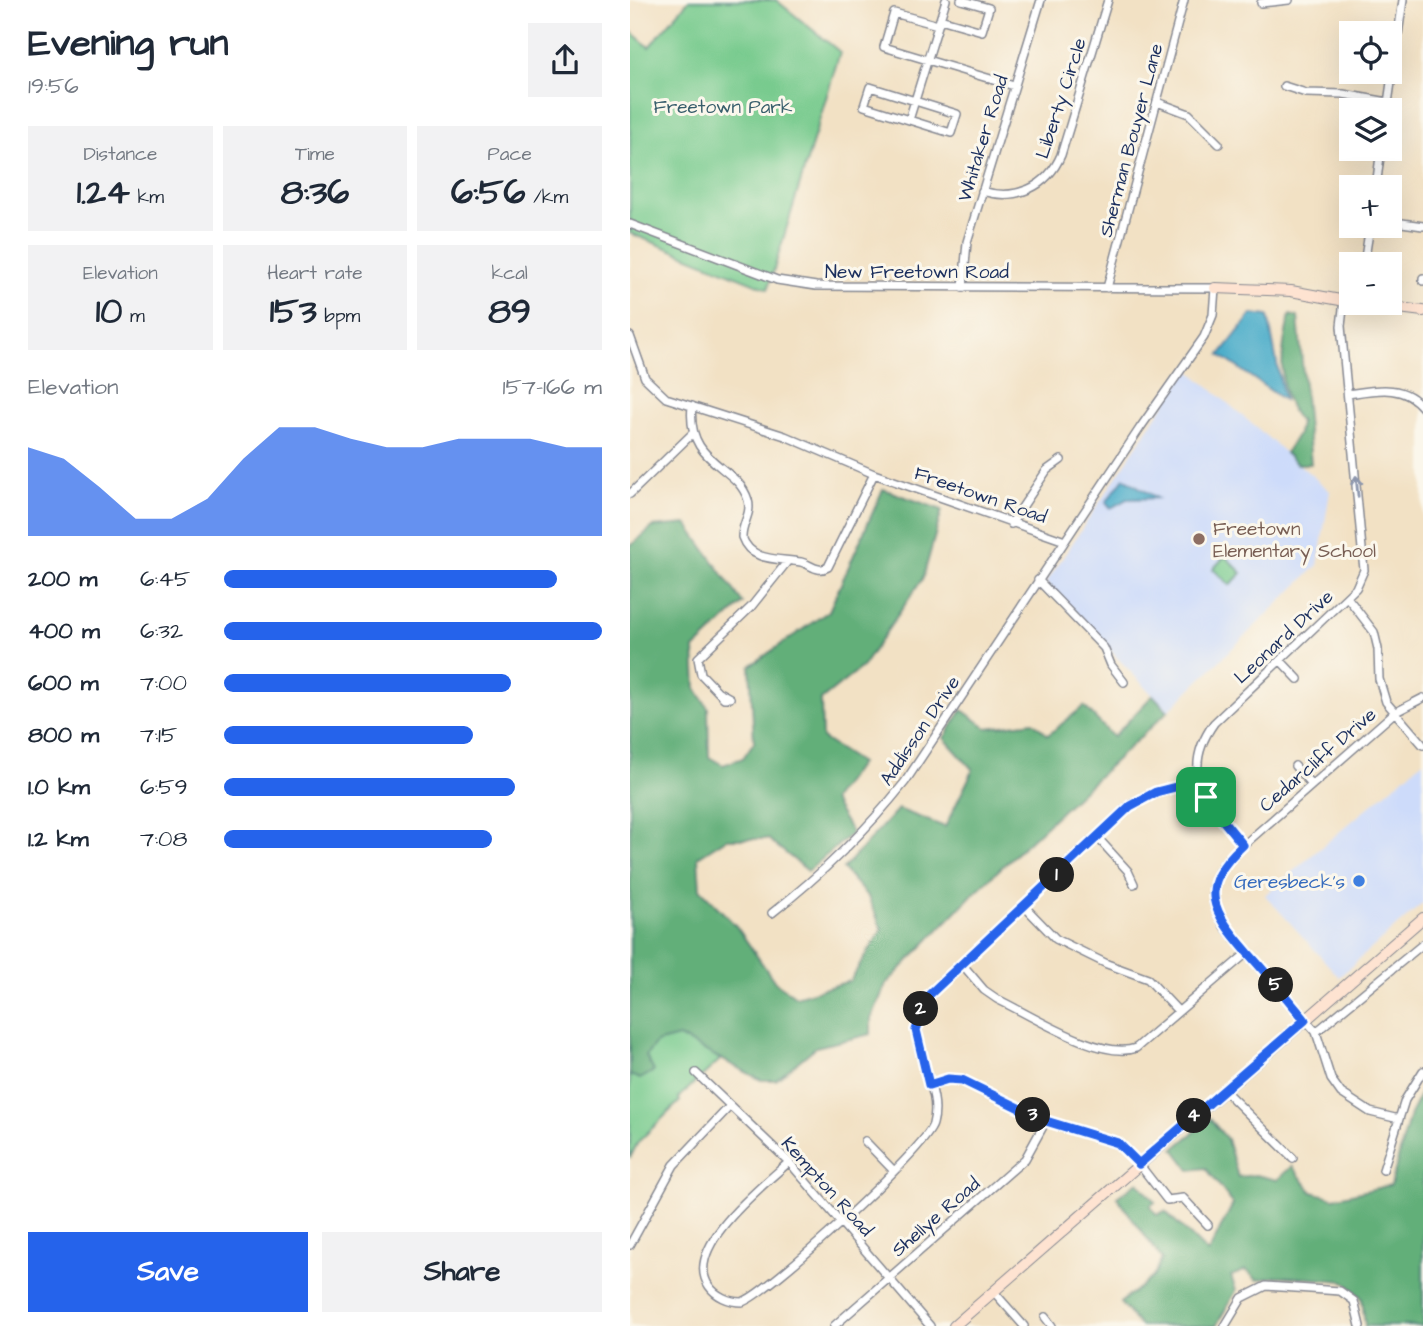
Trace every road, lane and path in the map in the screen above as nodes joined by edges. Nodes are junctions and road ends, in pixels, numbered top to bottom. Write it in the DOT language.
graph roads {
  1 [pos="946,0"];
  2 [pos="961,0"];
  3 [pos="1041,0"];
  4 [pos="1108,0"];
  5 [pos="1184,0"];
  6 [pos="1289,0"];
  7 [pos="1402,0"];
  8 [pos="1261,3"];
  9 [pos="939,22"];
  10 [pos="927,60"];
  11 [pos="1014,86"];
  12 [pos="1284,86"];
  13 [pos="1355,98"];
  14 [pos="1389,98"];
  15 [pos="915,101"];
  16 [pos="1157,102"];
  17 [pos="909,120"];
  18 [pos="1219,144"];
  19 [pos="982,191"];
  20 [pos="1402,223"];
  21 [pos="630,224"];
  22 [pos="1423,226"];
  23 [pos="963,288"];
  24 [pos="1107,288"];
  25 [pos="1215,288"];
  26 [pos="1339,300"];
  27 [pos="1402,309"];
  28 [pos="1423,312"];
  29 [pos="1344,315"];
  30 [pos="630,336"];
  31 [pos="1348,394"];
  32 [pos="692,406"];
  33 [pos="1423,408"];
  34 [pos="693,433"];
  35 [pos="1061,460"];
  36 [pos="874,474"];
  37 [pos="630,494"];
  38 [pos="1010,524"];
  39 [pos="1065,541"];
  40 [pos="787,562"];
  41 [pos="1038,580"];
  42 [pos="1347,597"];
  43 [pos="1280,660"];
  44 [pos="1297,678"];
  45 [pos="1124,682"];
  46 [pos="721,693"];
  47 [pos="1423,698"];
  48 [pos="1394,713"];
  49 [pos="1423,745"];
  50 [pos="1295,766"];
  51 [pos="1199,781"];
  52 [pos="1312,785"];
  53 [pos="1097,837"];
  54 [pos="1243,845"];
  55 [pos="1134,884"];
  56 [pos="1024,906"];
  57 [pos="772,914"];
  58 [pos="1423,918"];
  59 [pos="1392,944"];
  60 [pos="1423,944"];
  61 [pos="1248,952"];
  62 [pos="1404,958"];
  63 [pos="961,964"];
  64 [pos="1178,1011"];
  65 [pos="1305,1020"];
  66 [pos="1316,1032"];
  67 [pos="1423,1071"];
  68 [pos="696,1073"];
  69 [pos="929,1085"];
  70 [pos="1224,1090"];
  71 [pos="730,1106"];
  72 [pos="1399,1119"];
  73 [pos="1046,1121"];
  74 [pos="865,1141"];
  75 [pos="1293,1158"];
  76 [pos="789,1163"];
  77 [pos="1139,1164"];
  78 [pos="893,1170"];
  79 [pos="1384,1170"];
  80 [pos="840,1223"];
  81 [pos="1208,1225"];
  82 [pos="630,1245"];
  83 [pos="889,1278"];
  84 [pos="993,1292"];
  85 [pos="1045,1317"];
  86 [pos="834,1326"];
  87 [pos="930,1326"];
  88 [pos="954,1326"];
  89 [pos="1024,1326"];
  90 [pos="1052,1326"];
  91 [pos="1225,1326"];
  92 [pos="1360,1326"];
  1 -- 9 [label="street"];
  2 -- 9 [label="street"];
  3 -- 11 [label="street, Whitaker Road"];
  4 -- 19 [label="street, Liberty Circle"];
  5 -- 16 [label="street, Sherman Bouyer Lane"];
  6 -- 8 [label="street"];
  7 -- 14 [label="street"];
  9 -- 10 [label="street"];
  9 -- 10 [label="street"];
  10 -- 11 [label="street"];
  10 -- 15 [label="street"];
  11 -- 19 [label="street, Whitaker Road"];
  12 -- 13 [label="street"];
  15 -- 17 [label="street"];
  15 -- 17 [label="street"];
  15 -- 17 [label="street"];
  16 -- 18 [label="street"];
  16 -- 24 [label="street, Sherman Bouyer Lane"];
  19 -- 23 [label="street, Whitaker Road"];
  20 -- 22 [label="street"];
  21 -- 23 [label="street, New Freetown Road"];
  23 -- 24 [label="street, New Freetown Road"];
  24 -- 25 [label="street, New Freetown Road"];
  25 -- 26 [label="main road"];
  25 -- 39 [label="street, Freetown Road"];
  27 -- 28 [label="main road"];
  29 -- 31 [label="street, Leonard Drive"];
  30 -- 32 [label="street, Freetown Road"];
  31 -- 33 [label="street"];
  42 -- 31 [label="street, Leonard Drive, one-way"];
  32 -- 34 [label="street"];
  32 -- 36 [label="street, Freetown Road"];
  34 -- 37 [label="street"];
  34 -- 40 [label="street"];
  35 -- 38 [label="street"];
  36 -- 38 [label="street, Freetown Road"];
  36 -- 40 [label="street"];
  38 -- 39 [label="street, Freetown Road"];
  39 -- 41 [label="street, Addisson Drive"];
  40 -- 46 [label="street"];
  41 -- 45 [label="street"];
  41 -- 57 [label="street, Addisson Drive"];
  42 -- 43 [label="street, Leonard Drive"];
  42 -- 48 [label="street"];
  43 -- 44 [label="street"];
  43 -- 51 [label="street, Leonard Drive"];
  47 -- 48 [label="street, Cedarcliff Drive"];
  48 -- 49 [label="street"];
  48 -- 52 [label="street, Cedarcliff Drive"];
  50 -- 52 [label="street"];
  51 -- 53 [label="street"];
  51 -- 54 [label="street"];
  52 -- 54 [label="street, Cedarcliff Drive"];
  53 -- 55 [label="street"];
  53 -- 56 [label="street"];
  54 -- 61 [label="street, Cedarcliff Drive"];
  56 -- 63 [label="street"];
  56 -- 64 [label="street"];
  58 -- 59 [label="main road"];
  59 -- 62 [label="street"];
  59 -- 65 [label="main road"];
  60 -- 62 [label="street"];
  61 -- 64 [label="street"];
  61 -- 65 [label="street, Cedarcliff Drive"];
  62 -- 66 [label="street"];
  63 -- 64 [label="street"];
  63 -- 69 [label="street"];
  65 -- 66 [label="street, Cedarcliff Drive"];
  65 -- 70 [label="main road"];
  66 -- 72 [label="street"];
  67 -- 72 [label="street"];
  68 -- 71 [label="street, Kempton Road"];
  69 -- 73 [label="street"];
  69 -- 78 [label="street"];
  70 -- 75 [label="street"];
  70 -- 77 [label="main road"];
  71 -- 76 [label="street, Kempton Road"];
  71 -- 82 [label="street"];
  72 -- 79 [label="street"];
  73 -- 77 [label="street"];
  73 -- 83 [label="street, Shellye Road"];
  74 -- 78 [label="street"];
  76 -- 80 [label="street, Kempton Road"];
  76 -- 80 [label="street"];
  77 -- 81 [label="street"];
  77 -- 84 [label="main road"];
  78 -- 80 [label="street"];
  80 -- 83 [label="street, Kempton Road"];
  83 -- 86 [label="street, Shellye Road"];
  83 -- 87 [label="street, Kempton Road"];
  84 -- 88 [label="main road"];
  84 -- 89 [label="street"];
  85 -- 90 [label="street"];
  91 -- 92 [label="street"];
}
